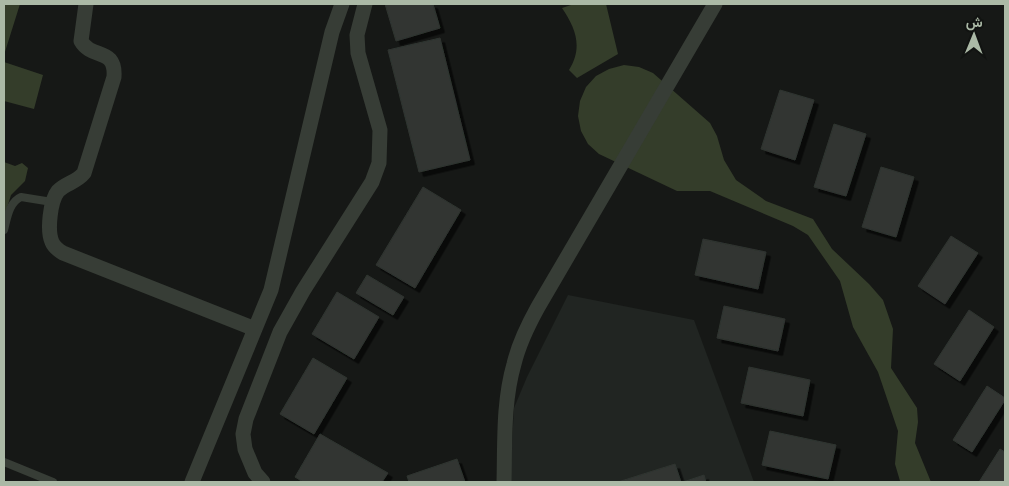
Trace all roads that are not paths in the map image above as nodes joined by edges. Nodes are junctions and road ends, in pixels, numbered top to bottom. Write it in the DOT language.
graph roads {
  1 [pos="86,4"];
  2 [pos="342,4"];
  3 [pos="365,4"];
  4 [pos="715,4"];
  5 [pos="52,202"];
  6 [pos="4,230"];
  7 [pos="255,329"];
  8 [pos="4,462"];
  9 [pos="53,482"];
  10 [pos="192,482"];
  11 [pos="263,482"];
  12 [pos="504,482"];
  1 -- 5 [label="street"];
  2 -- 7 [label="street"];
  3 -- 11 [label="street"];
  4 -- 12 [label="street"];
  5 -- 6 [label="lane"];
  5 -- 7 [label="street"];
  7 -- 10 [label="street"];
  8 -- 9 [label="lane"];
}
